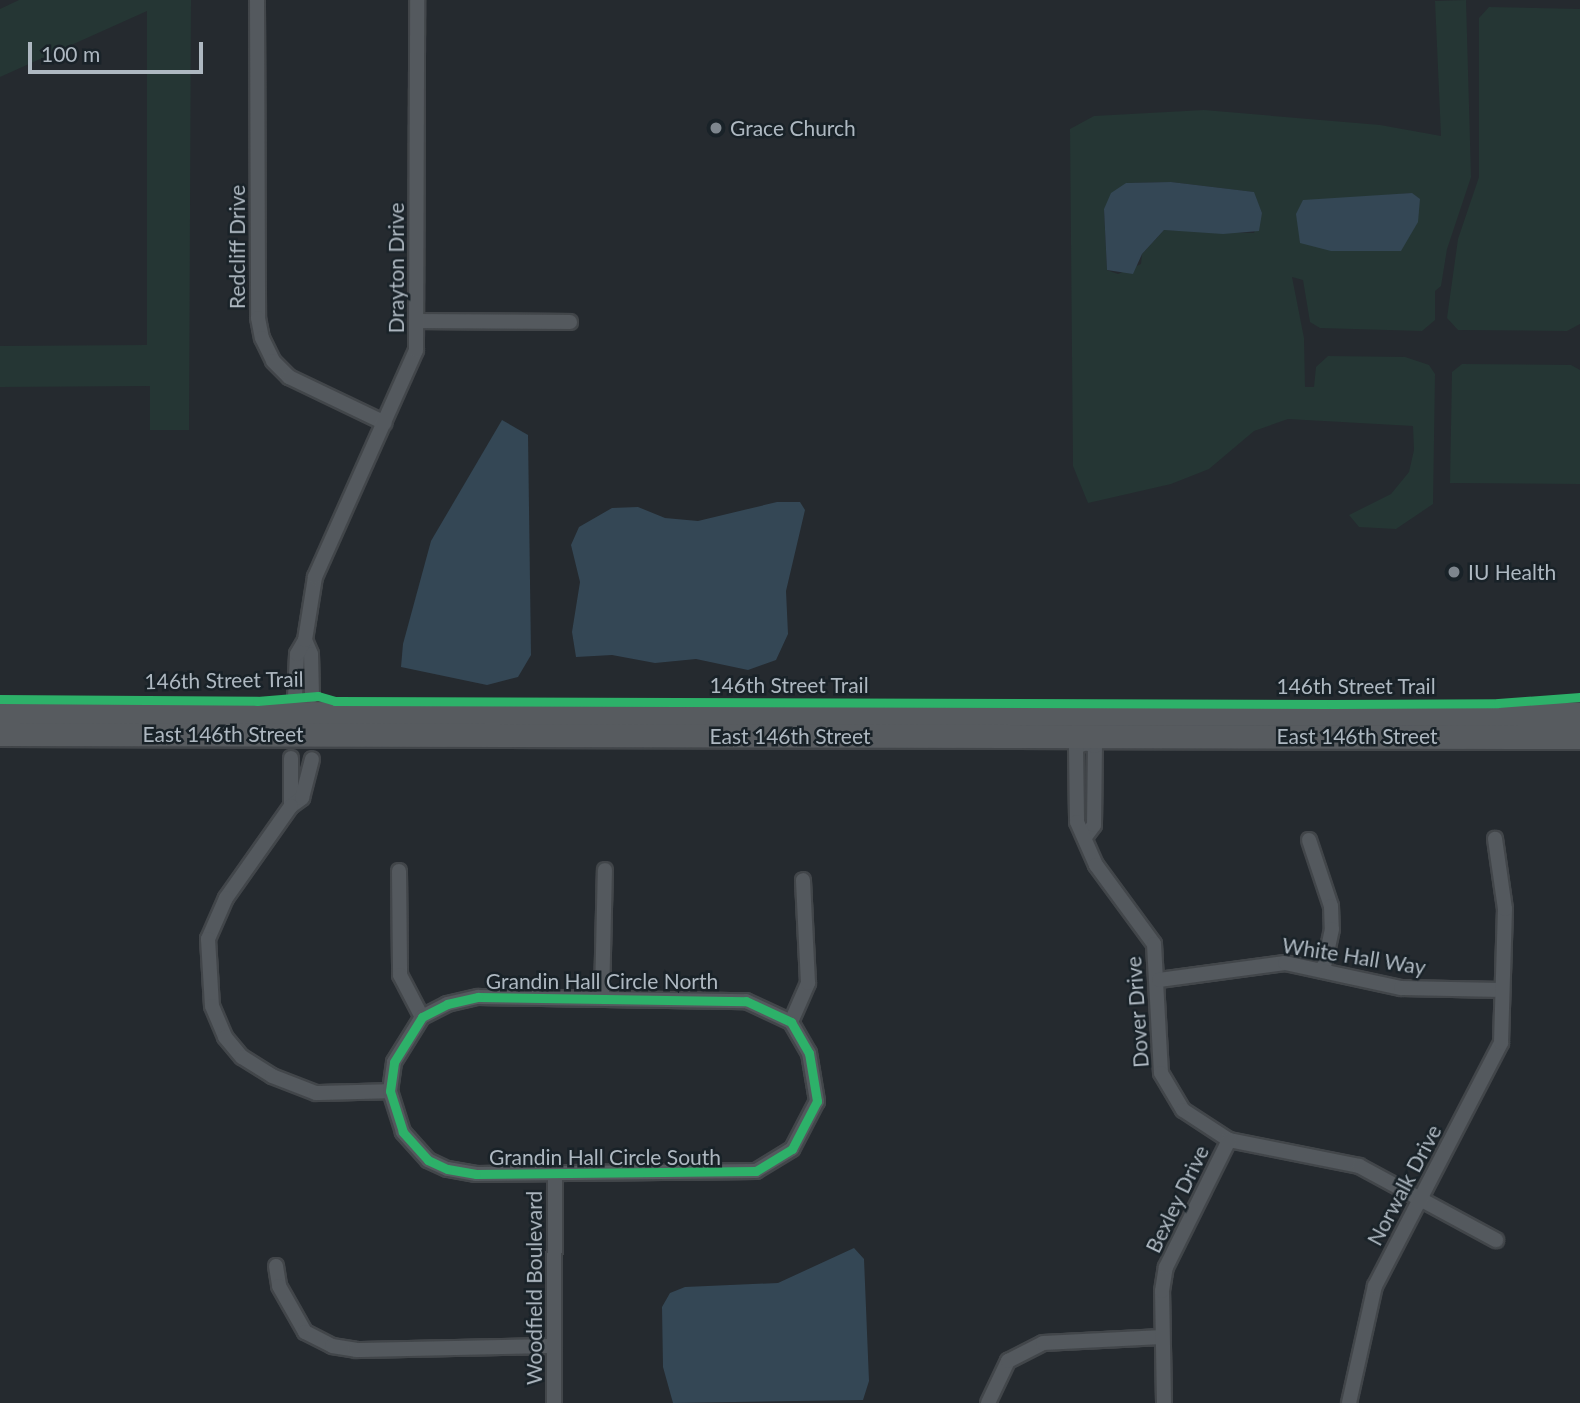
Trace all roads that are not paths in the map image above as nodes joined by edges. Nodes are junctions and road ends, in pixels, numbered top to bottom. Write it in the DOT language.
graph roads {
  1 [pos="257,0"];
  2 [pos="417,0"];
  3 [pos="419,321"];
  4 [pos="570,322"];
  5 [pos="385,423"];
  6 [pos="305,640"];
  7 [pos="295,696"];
  8 [pos="312,696"];
  9 [pos="0,713"];
  10 [pos="1580,714"];
  11 [pos="1085,731"];
  12 [pos="0,734"];
  13 [pos="1580,737"];
  14 [pos="292,758"];
  15 [pos="312,759"];
  16 [pos="291,806"];
  17 [pos="1494,839"];
  18 [pos="1309,840"];
  19 [pos="605,870"];
  20 [pos="399,871"];
  21 [pos="803,880"];
  22 [pos="1323,971"];
  23 [pos="1159,980"];
  24 [pos="1502,990"];
  25 [pos="602,998"];
  26 [pos="422,1017"];
  27 [pos="791,1022"];
  28 [pos="390,1091"];
  29 [pos="1229,1140"];
  30 [pos="555,1173"];
  31 [pos="1421,1198"];
  32 [pos="1496,1240"];
  33 [pos="276,1266"];
  34 [pos="1163,1337"];
  35 [pos="554,1346"];
  36 [pos="554,1403"];
  37 [pos="988,1403"];
  38 [pos="1164,1403"];
  39 [pos="1349,1403"];
  1 -- 5 [label="street, Redcliff Drive"];
  2 -- 3 [label="street, Drayton Drive"];
  3 -- 4 [label="street"];
  3 -- 5 [label="street, Drayton Drive"];
  5 -- 6 [label="street, Drayton Drive"];
  6 -- 7 [label="street, Drayton Drive"];
  6 -- 8 [label="street, Drayton Drive"];
  9 -- 11 [label="main road, East 146th Street"];
  10 -- 11 [label="main road, East 146th Street"];
  11 -- 12 [label="main road, East 146th Street"];
  11 -- 13 [label="main road, East 146th Street"];
  11 -- 23 [label="street, Dover Drive"];
  14 -- 16 [label="street"];
  15 -- 16 [label="street"];
  16 -- 28 [label="street"];
  17 -- 24 [label="street, Norwalk Drive"];
  18 -- 22 [label="street"];
  19 -- 25 [label="street"];
  20 -- 26 [label="street"];
  21 -- 27 [label="street"];
  22 -- 23 [label="street, White Hall Way"];
  22 -- 24 [label="street, White Hall Way"];
  23 -- 29 [label="street, Dover Drive"];
  24 -- 31 [label="street, Norwalk Drive"];
  25 -- 26 [label="street, Grandin Hall Circle North"];
  25 -- 27 [label="street, Grandin Hall Circle North"];
  26 -- 28 [label="street"];
  27 -- 30 [label="street, Grandin Hall Circle South"];
  28 -- 30 [label="street, Grandin Hall Circle South"];
  29 -- 31 [label="street, Dover Drive"];
  29 -- 34 [label="street, Bexley Drive"];
  30 -- 35 [label="street, Woodfield Boulevard"];
  31 -- 32 [label="street, Dover Drive"];
  31 -- 39 [label="street, Norwalk Drive"];
  33 -- 35 [label="street"];
  34 -- 37 [label="street"];
  34 -- 38 [label="street, Bexley Drive"];
  35 -- 36 [label="street, Woodfield Boulevard"];
}
